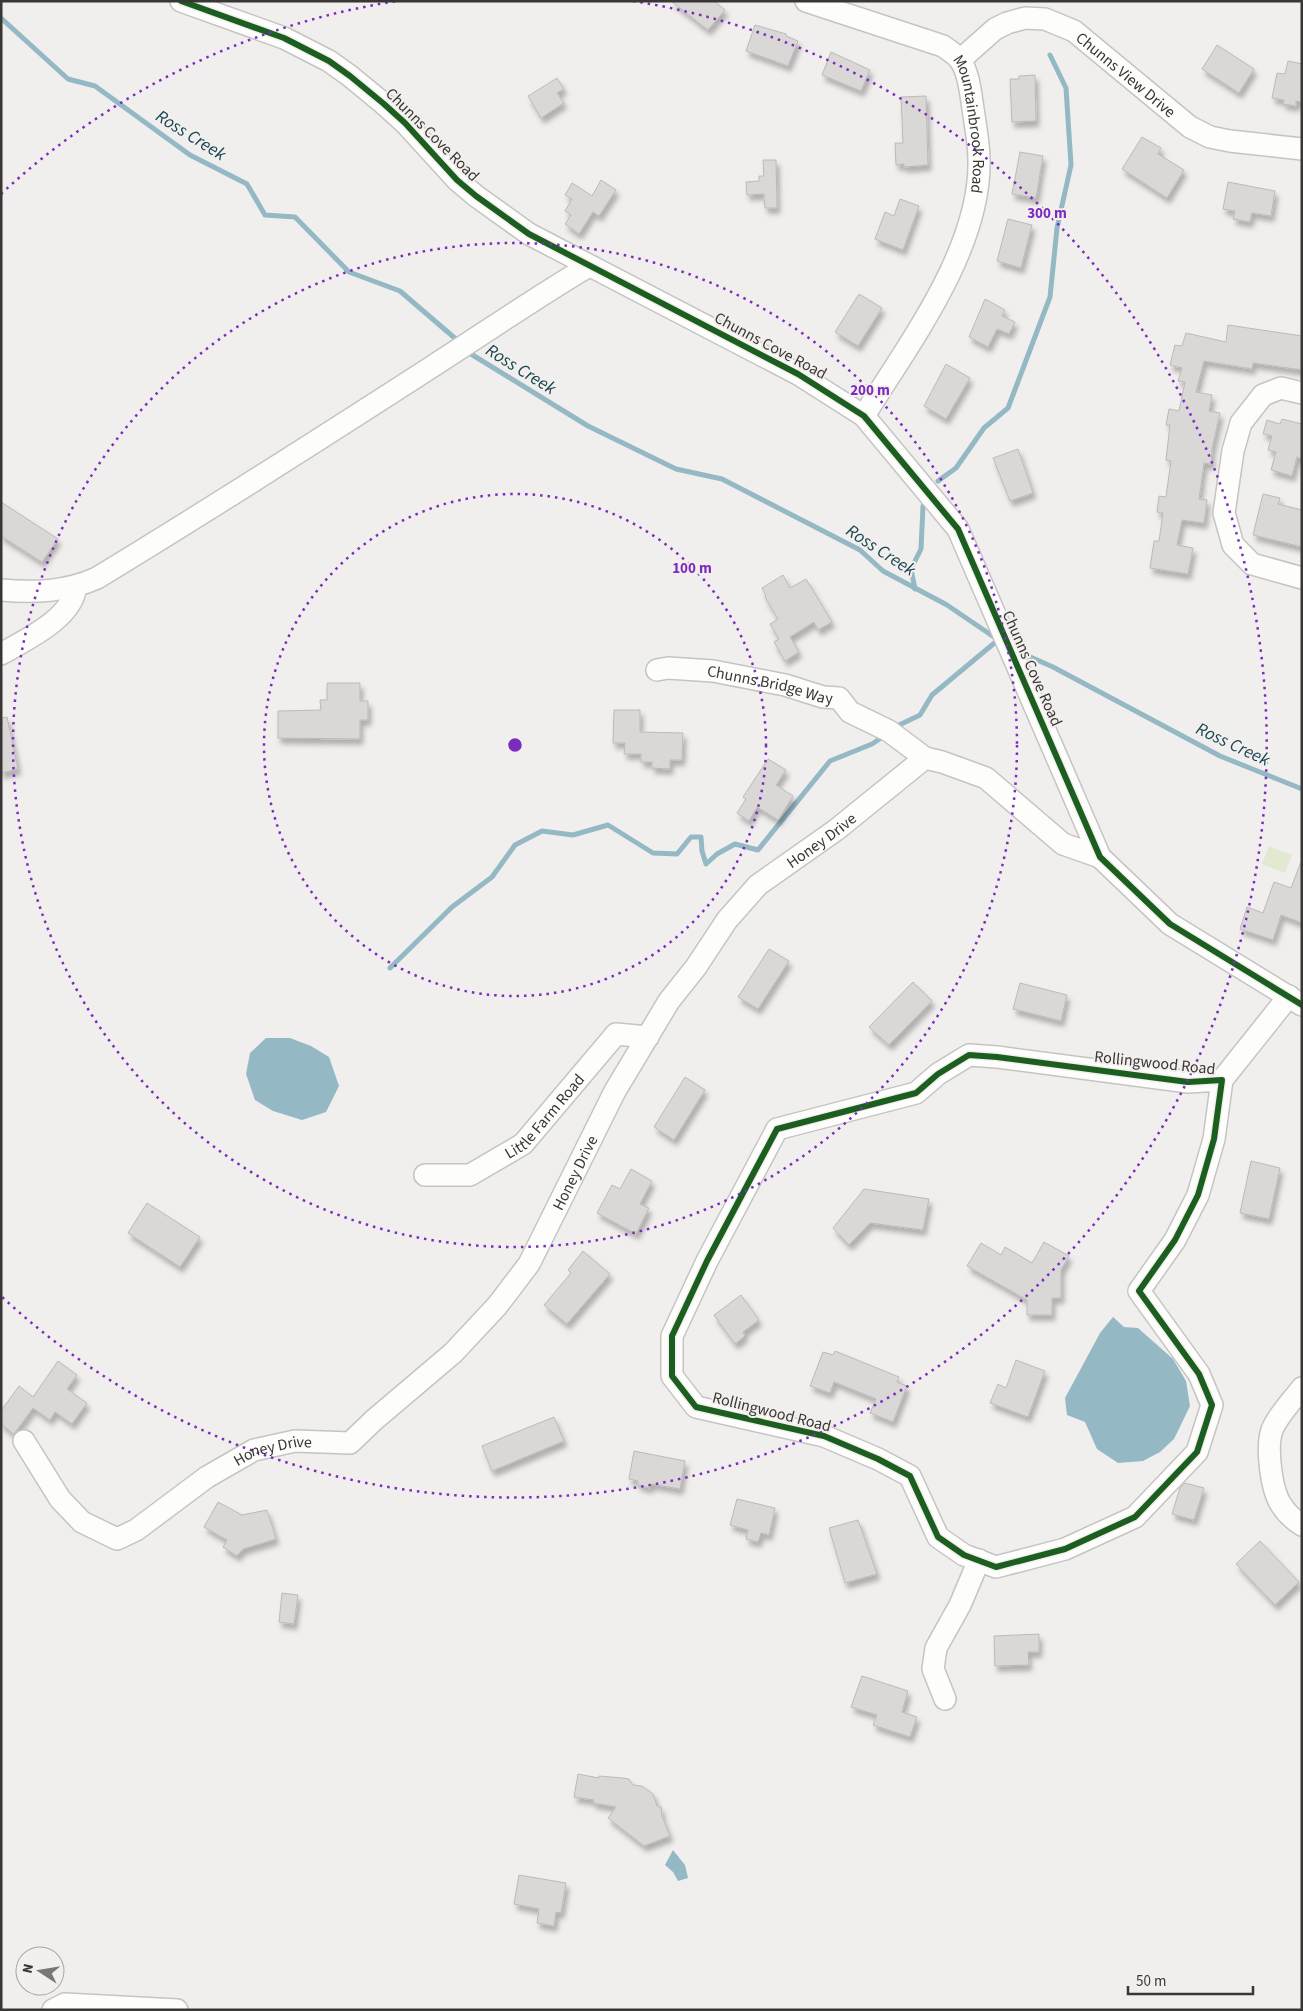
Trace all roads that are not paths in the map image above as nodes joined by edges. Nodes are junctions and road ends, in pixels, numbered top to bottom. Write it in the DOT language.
graph roads {
  1 [pos="181,1"];
  2 [pos="806,1"];
  3 [pos="1026,10"];
  4 [pos="960,60"];
  5 [pos="1302,149"];
  6 [pos="589,266"];
  7 [pos="1302,392"];
  8 [pos="864,416"];
  9 [pos="1302,578"];
  10 [pos="76,586"];
  11 [pos="1,590"];
  12 [pos="1,654"];
  13 [pos="657,670"];
  14 [pos="925,758"];
  15 [pos="1100,857"];
  16 [pos="1296,1000"];
  17 [pos="648,1037"];
  18 [pos="1222,1080"];
  19 [pos="425,1175"];
  20 [pos="1302,1388"];
  21 [pos="24,1441"];
  22 [pos="1302,1525"];
  23 [pos="979,1560"];
  24 [pos="945,1699"];
  25 [pos="53,2010"];
  26 [pos="177,2010"];
  1 -- 6 [label="street, Chunns Cove Road"];
  2 -- 4 [label="street, Mountainbrook Road"];
  3 -- 4 [label="street, Chunns View Drive"];
  3 -- 5 [label="street, Chunns View Drive"];
  4 -- 8 [label="street, Mountainbrook Road"];
  6 -- 8 [label="street, Chunns Cove Road"];
  6 -- 10 [label="street"];
  7 -- 9 [label="street"];
  8 -- 15 [label="street, Chunns Cove Road"];
  10 -- 11 [label="street"];
  10 -- 12 [label="street"];
  13 -- 14 [label="street, Chunns Bridge Way"];
  14 -- 15 [label="street"];
  14 -- 17 [label="street, Honey Drive"];
  15 -- 16 [label="street, Chunns Cove Road"];
  16 -- 18 [label="street, Rollingwood Road"];
  17 -- 19 [label="street, Little Farm Road"];
  17 -- 21 [label="street, Honey Drive"];
  18 -- 23 [label="street, Rollingwood Road"];
  18 -- 23 [label="street, Rollingwood Road"];
  20 -- 22 [label="street"];
  23 -- 24 [label="street"];
  25 -- 26 [label="street"];
}
